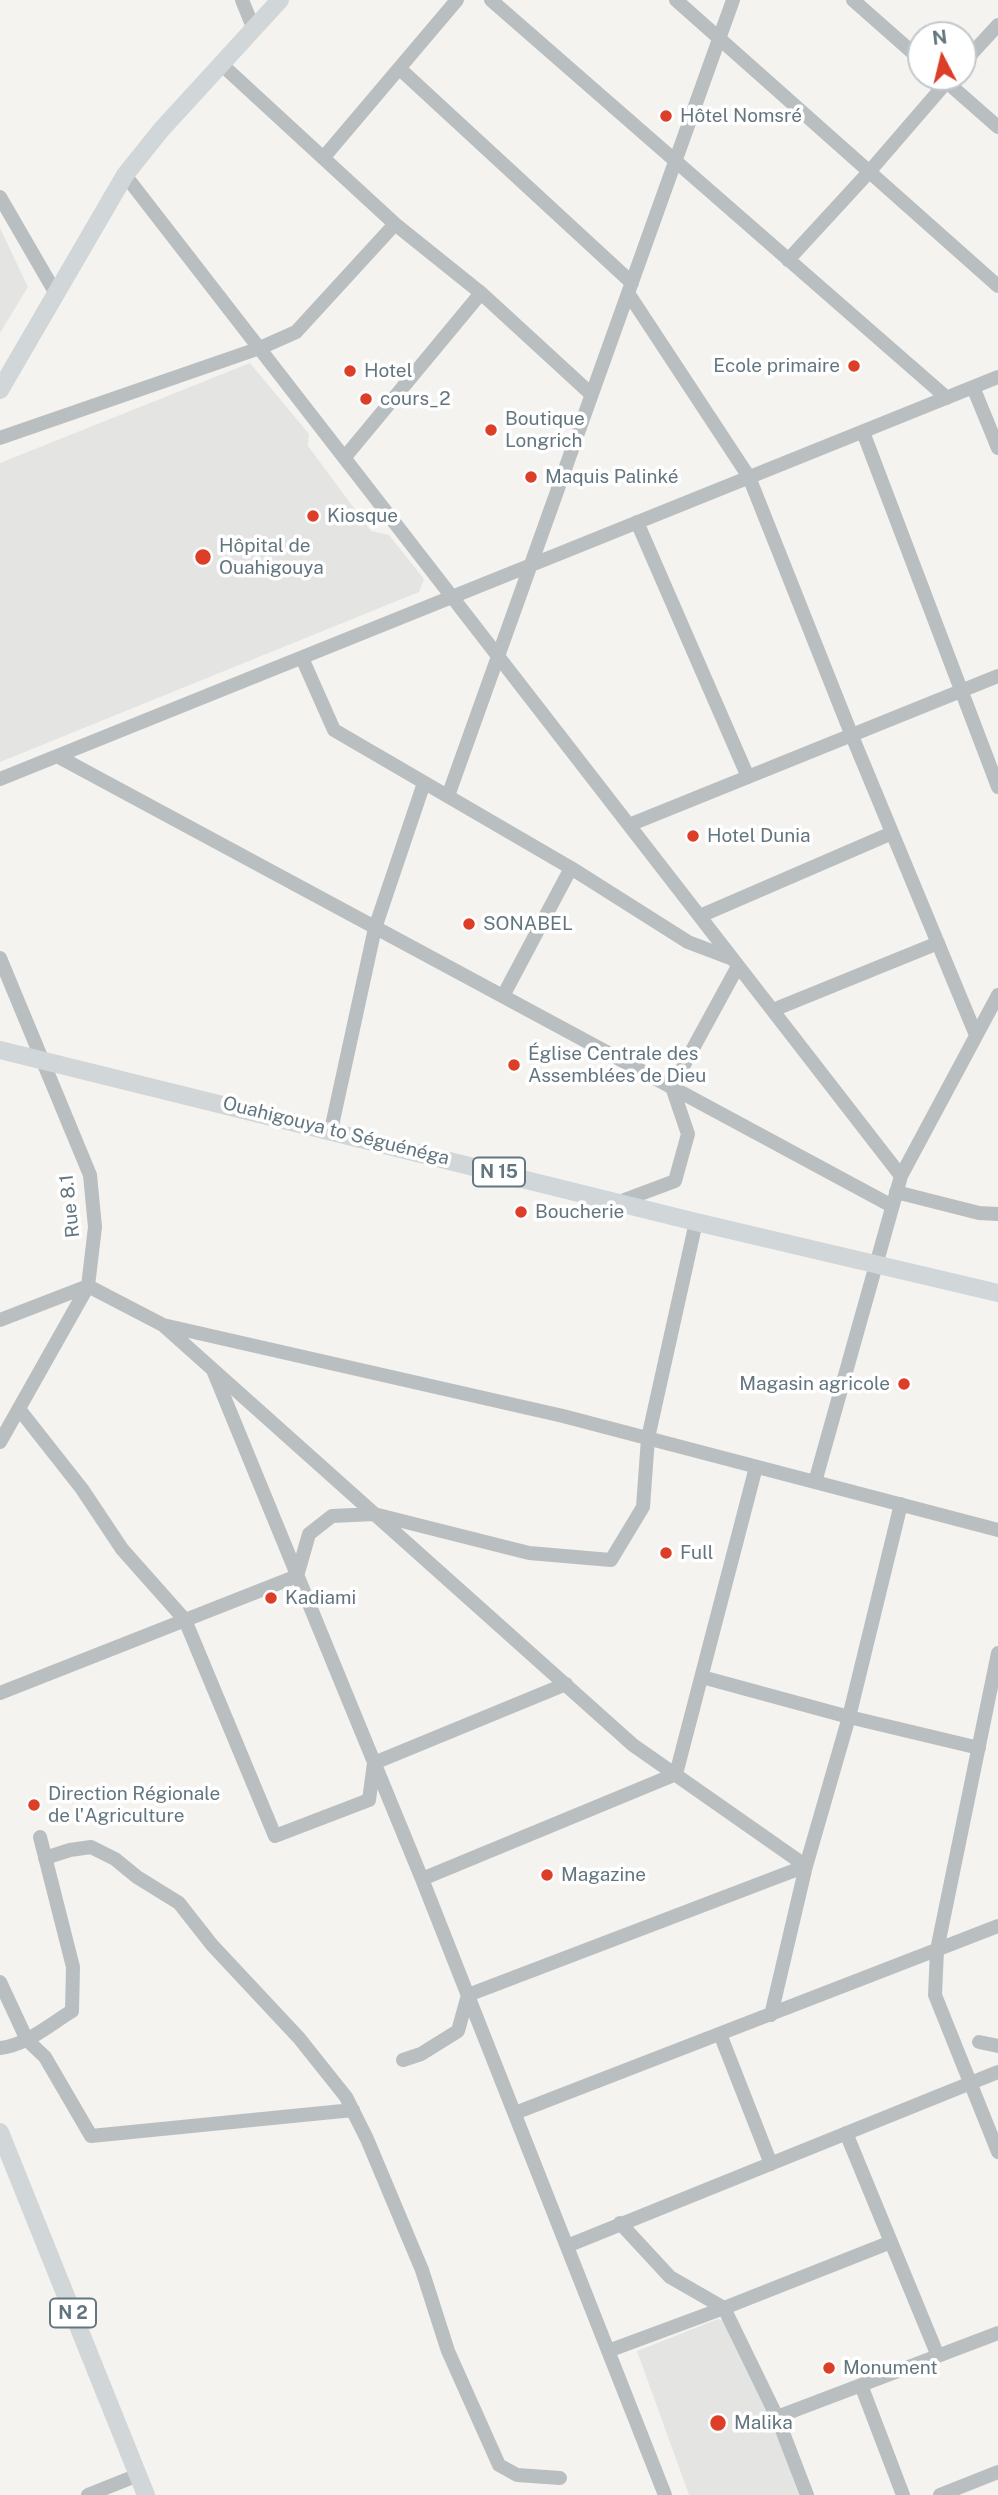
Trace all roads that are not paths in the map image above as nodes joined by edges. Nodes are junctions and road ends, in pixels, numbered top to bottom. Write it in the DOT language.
graph roads {
  1 [pos="242,0"];
  2 [pos="280,0"];
  3 [pos="457,0"];
  4 [pos="491,0"];
  5 [pos="676,0"];
  6 [pos="733,0"];
  7 [pos="853,0"];
  8 [pos="998,24"];
  9 [pos="253,27"];
  10 [pos="719,39"];
  11 [pos="977,47"];
  12 [pos="907,48"];
  13 [pos="220,64"];
  14 [pos="400,69"];
  15 [pos="936,91"];
  16 [pos="959,91"];
  17 [pos="998,127"];
  18 [pos="324,158"];
  19 [pos="675,161"];
  20 [pos="869,172"];
  21 [pos="125,175"];
  22 [pos="0,197"];
  23 [pos="396,224"];
  24 [pos="788,260"];
  25 [pos="998,286"];
  26 [pos="630,288"];
  27 [pos="55,292"];
  28 [pos="481,293"];
  29 [pos="260,348"];
  30 [pos="998,377"];
  31 [pos="973,387"];
  32 [pos="0,390"];
  33 [pos="592,394"];
  34 [pos="947,398"];
  35 [pos="863,432"];
  36 [pos="0,439"];
  37 [pos="998,448"];
  38 [pos="345,457"];
  39 [pos="749,477"];
  40 [pos="637,522"];
  41 [pos="533,564"];
  42 [pos="452,596"];
  43 [pos="498,656"];
  44 [pos="302,658"];
  45 [pos="998,676"];
  46 [pos="961,691"];
  47 [pos="852,736"];
  48 [pos="59,757"];
  49 [pos="748,777"];
  50 [pos="0,779"];
  51 [pos="424,783"];
  52 [pos="998,787"];
  53 [pos="449,796"];
  54 [pos="629,825"];
  55 [pos="892,833"];
  56 [pos="571,868"];
  57 [pos="699,916"];
  58 [pos="375,928"];
  59 [pos="938,943"];
  60 [pos="0,958"];
  61 [pos="734,962"];
  62 [pos="998,995"];
  63 [pos="502,996"];
  64 [pos="773,1010"];
  65 [pos="976,1035"];
  66 [pos="0,1050"];
  67 [pos="41,1058"];
  68 [pos="672,1087"];
  69 [pos="331,1130"];
  70 [pos="901,1176"];
  71 [pos="894,1199"];
  72 [pos="619,1202"];
  73 [pos="998,1214"];
  74 [pos="696,1222"];
  75 [pos="876,1265"];
  76 [pos="88,1286"];
  77 [pos="998,1293"];
  78 [pos="0,1320"];
  79 [pos="163,1325"];
  80 [pos="213,1370"];
  81 [pos="19,1409"];
  82 [pos="648,1438"];
  83 [pos="0,1442"];
  84 [pos="756,1467"];
  85 [pos="815,1482"];
  86 [pos="901,1504"];
  87 [pos="374,1514"];
  88 [pos="998,1530"];
  89 [pos="297,1576"];
  90 [pos="185,1620"];
  91 [pos="998,1653"];
  92 [pos="702,1677"];
  93 [pos="566,1684"];
  94 [pos="0,1693"];
  95 [pos="849,1717"];
  96 [pos="979,1748"];
  97 [pos="374,1763"];
  98 [pos="676,1774"];
  99 [pos="40,1837"];
  100 [pos="45,1858"];
  101 [pos="806,1866"];
  102 [pos="422,1879"];
  103 [pos="998,1926"];
  104 [pos="937,1950"];
  105 [pos="0,1982"];
  106 [pos="468,1995"];
  107 [pos="771,2015"];
  108 [pos="720,2034"];
  109 [pos="27,2040"];
  110 [pos="979,2042"];
  111 [pos="998,2046"];
  112 [pos="0,2048"];
  113 [pos="403,2060"];
  114 [pos="998,2072"];
  115 [pos="971,2083"];
  116 [pos="353,2110"];
  117 [pos="515,2113"];
  118 [pos="0,2132"];
  119 [pos="846,2133"];
  120 [pos="998,2152"];
  121 [pos="771,2164"];
  122 [pos="620,2223"];
  123 [pos="891,2242"];
  124 [pos="567,2246"];
  125 [pos="724,2308"];
  126 [pos="998,2333"];
  127 [pos="608,2351"];
  128 [pos="938,2356"];
  129 [pos="861,2385"];
  130 [pos="777,2417"];
  131 [pos="998,2472"];
  132 [pos="138,2475"];
  133 [pos="560,2477"];
  134 [pos="88,2495"];
  135 [pos="146,2495"];
  136 [pos="665,2495"];
  137 [pos="807,2495"];
  138 [pos="903,2495"];
  139 [pos="940,2495"];
  1 -- 9 [label="street"];
  2 -- 9 [label="main road"];
  3 -- 14 [label="street"];
  4 -- 19 [label="street"];
  5 -- 10 [label="street"];
  6 -- 10 [label="street"];
  7 -- 12 [label="street"];
  8 -- 11 [label="street"];
  9 -- 13 [label="main road"];
  10 -- 19 [label="street"];
  10 -- 20 [label="street"];
  13 -- 18 [label="street"];
  13 -- 21 [label="main road"];
  14 -- 18 [label="street"];
  14 -- 26 [label="street"];
  15 -- 20 [label="street"];
  16 -- 17 [label="street"];
  18 -- 23 [label="street"];
  19 -- 24 [label="street"];
  19 -- 26 [label="street"];
  20 -- 24 [label="street"];
  20 -- 25 [label="street"];
  21 -- 27 [label="main road"];
  21 -- 29 [label="street"];
  22 -- 27 [label="street"];
  23 -- 28 [label="street"];
  23 -- 29 [label="street"];
  24 -- 34 [label="street"];
  26 -- 33 [label="street"];
  26 -- 39 [label="street"];
  27 -- 32 [label="main road"];
  28 -- 33 [label="street"];
  28 -- 38 [label="street"];
  29 -- 36 [label="street"];
  29 -- 38 [label="street"];
  30 -- 31 [label="street"];
  31 -- 34 [label="street"];
  31 -- 37 [label="street"];
  33 -- 41 [label="street"];
  34 -- 35 [label="street"];
  35 -- 39 [label="street"];
  35 -- 46 [label="street"];
  38 -- 42 [label="street"];
  39 -- 40 [label="street"];
  39 -- 47 [label="street"];
  40 -- 41 [label="street"];
  40 -- 49 [label="street"];
  41 -- 42 [label="street"];
  41 -- 43 [label="street"];
  42 -- 43 [label="street"];
  42 -- 44 [label="street"];
  43 -- 53 [label="street"];
  43 -- 54 [label="street"];
  44 -- 48 [label="street"];
  44 -- 51 [label="street"];
  45 -- 46 [label="street"];
  46 -- 47 [label="street"];
  46 -- 52 [label="street"];
  47 -- 49 [label="street"];
  47 -- 55 [label="street"];
  48 -- 50 [label="street"];
  48 -- 58 [label="street"];
  49 -- 54 [label="street"];
  51 -- 53 [label="street"];
  51 -- 58 [label="street"];
  53 -- 56 [label="street"];
  54 -- 57 [label="street"];
  55 -- 57 [label="street"];
  55 -- 59 [label="street"];
  56 -- 61 [label="street"];
  56 -- 63 [label="street"];
  57 -- 61 [label="street"];
  58 -- 63 [label="street"];
  58 -- 69 [label="street"];
  59 -- 64 [label="street"];
  59 -- 65 [label="street"];
  60 -- 67 [label="street, Rue 8.1"];
  61 -- 64 [label="street"];
  61 -- 68 [label="street"];
  62 -- 65 [label="street"];
  63 -- 68 [label="street"];
  64 -- 70 [label="street"];
  65 -- 70 [label="street"];
  66 -- 67 [label="main road, Ouahigouya to Séguénéga / N 15"];
  67 -- 69 [label="main road, Ouahigouya to Séguénéga / N 15"];
  67 -- 76 [label="street, Rue 8.1"];
  68 -- 71 [label="street"];
  68 -- 72 [label="street"];
  69 -- 72 [label="main road, Ouahigouya to Séguénéga / N 15"];
  70 -- 71 [label="street"];
  71 -- 73 [label="street"];
  71 -- 75 [label="street"];
  72 -- 74 [label="main road, Ouahigouya to Séguénéga / N 15"];
  74 -- 75 [label="main road, Ouahigouya to Séguénéga / N 15"];
  74 -- 82 [label="street"];
  75 -- 77 [label="main road, Ouahigouya to Séguénéga / N 15"];
  75 -- 85 [label="street"];
  76 -- 78 [label="street"];
  76 -- 79 [label="street"];
  76 -- 81 [label="street, Rue 8.1"];
  79 -- 80 [label="street"];
  79 -- 82 [label="street"];
  80 -- 87 [label="street"];
  80 -- 89 [label="street"];
  81 -- 83 [label="street, Rue 8.1"];
  81 -- 90 [label="street"];
  82 -- 84 [label="street"];
  82 -- 87 [label="street"];
  84 -- 85 [label="street"];
  84 -- 92 [label="street"];
  85 -- 86 [label="street"];
  86 -- 88 [label="street"];
  86 -- 95 [label="street"];
  87 -- 89 [label="street"];
  87 -- 93 [label="street"];
  89 -- 90 [label="street"];
  89 -- 97 [label="street"];
  90 -- 94 [label="street"];
  90 -- 97 [label="street"];
  91 -- 96 [label="street"];
  92 -- 95 [label="street"];
  92 -- 98 [label="street"];
  93 -- 97 [label="street"];
  93 -- 98 [label="street"];
  95 -- 96 [label="street"];
  95 -- 101 [label="street"];
  96 -- 104 [label="street"];
  97 -- 102 [label="street"];
  98 -- 101 [label="street"];
  98 -- 102 [label="street"];
  99 -- 100 [label="street"];
  100 -- 109 [label="street"];
  100 -- 116 [label="street"];
  101 -- 106 [label="street"];
  101 -- 107 [label="street"];
  102 -- 106 [label="street"];
  103 -- 104 [label="street"];
  104 -- 107 [label="street"];
  104 -- 115 [label="street"];
  105 -- 109 [label="street"];
  106 -- 113 [label="street"];
  106 -- 117 [label="street"];
  107 -- 108 [label="street"];
  108 -- 117 [label="street"];
  108 -- 121 [label="street"];
  109 -- 112 [label="street"];
  109 -- 116 [label="street"];
  110 -- 111 [label="street"];
  114 -- 115 [label="street"];
  115 -- 119 [label="street"];
  115 -- 120 [label="street"];
  116 -- 133 [label="street"];
  117 -- 124 [label="street"];
  118 -- 132 [label="main road, N 2"];
  119 -- 121 [label="street"];
  119 -- 123 [label="street"];
  121 -- 122 [label="street"];
  122 -- 124 [label="street"];
  122 -- 125 [label="street"];
  123 -- 125 [label="street"];
  123 -- 128 [label="street"];
  124 -- 127 [label="street"];
  125 -- 127 [label="street"];
  125 -- 130 [label="street"];
  126 -- 128 [label="street"];
  127 -- 136 [label="street"];
  128 -- 129 [label="street"];
  129 -- 130 [label="street"];
  129 -- 138 [label="street"];
  130 -- 137 [label="street"];
  131 -- 139 [label="street"];
  132 -- 134 [label="street"];
  132 -- 135 [label="main road, N 2"];
}
